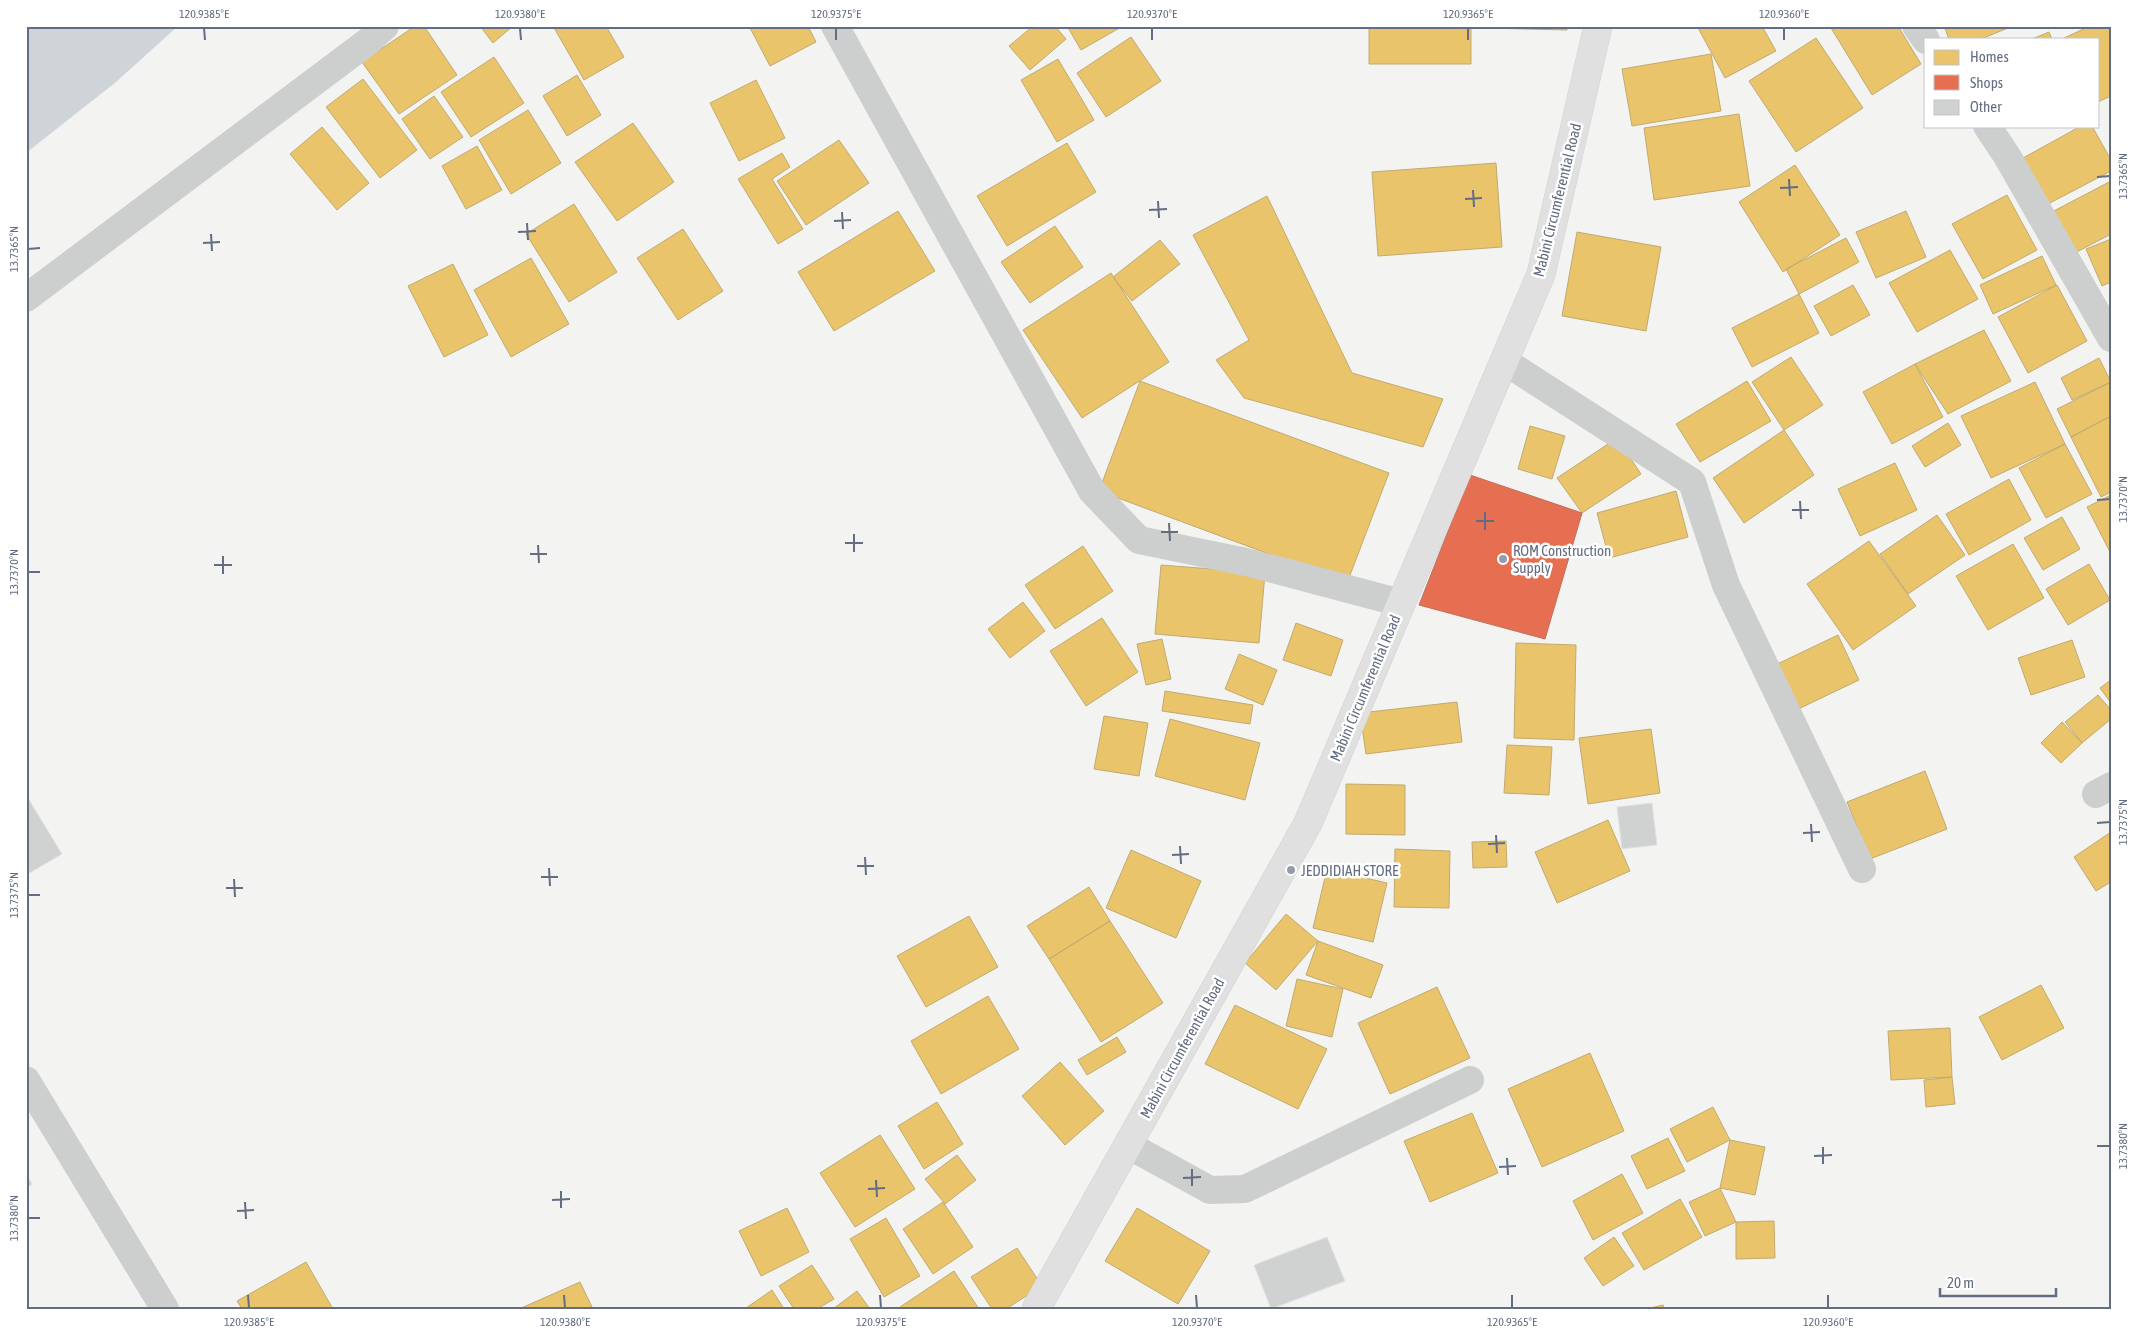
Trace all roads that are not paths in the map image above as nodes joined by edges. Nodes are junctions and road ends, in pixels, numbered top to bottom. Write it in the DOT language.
graph roads {
  1 [pos="386,26"];
  2 [pos="835,26"];
  3 [pos="1598,26"];
  4 [pos="1916,26"];
  5 [pos="1925,38"];
  6 [pos="1988,128"];
  7 [pos="26,298"];
  8 [pos="2111,338"];
  9 [pos="1504,361"];
  10 [pos="1401,603"];
  11 [pos="1862,869"];
  12 [pos="26,1080"];
  13 [pos="1470,1080"];
  14 [pos="1128,1145"];
  15 [pos="165,1309"];
  16 [pos="1036,1309"];
  1 -- 7 [label="street"];
  2 -- 10 [label="street"];
  3 -- 9 [label="main road, Mabini Circumferential Road"];
  4 -- 5 [label="street"];
  6 -- 8 [label="street"];
  9 -- 10 [label="main road, Mabini Circumferential Road"];
  9 -- 11 [label="street"];
  10 -- 14 [label="main road, Mabini Circumferential Road"];
  12 -- 15 [label="street"];
  13 -- 14 [label="street"];
  14 -- 16 [label="main road, Mabini Circumferential Road"];
}
